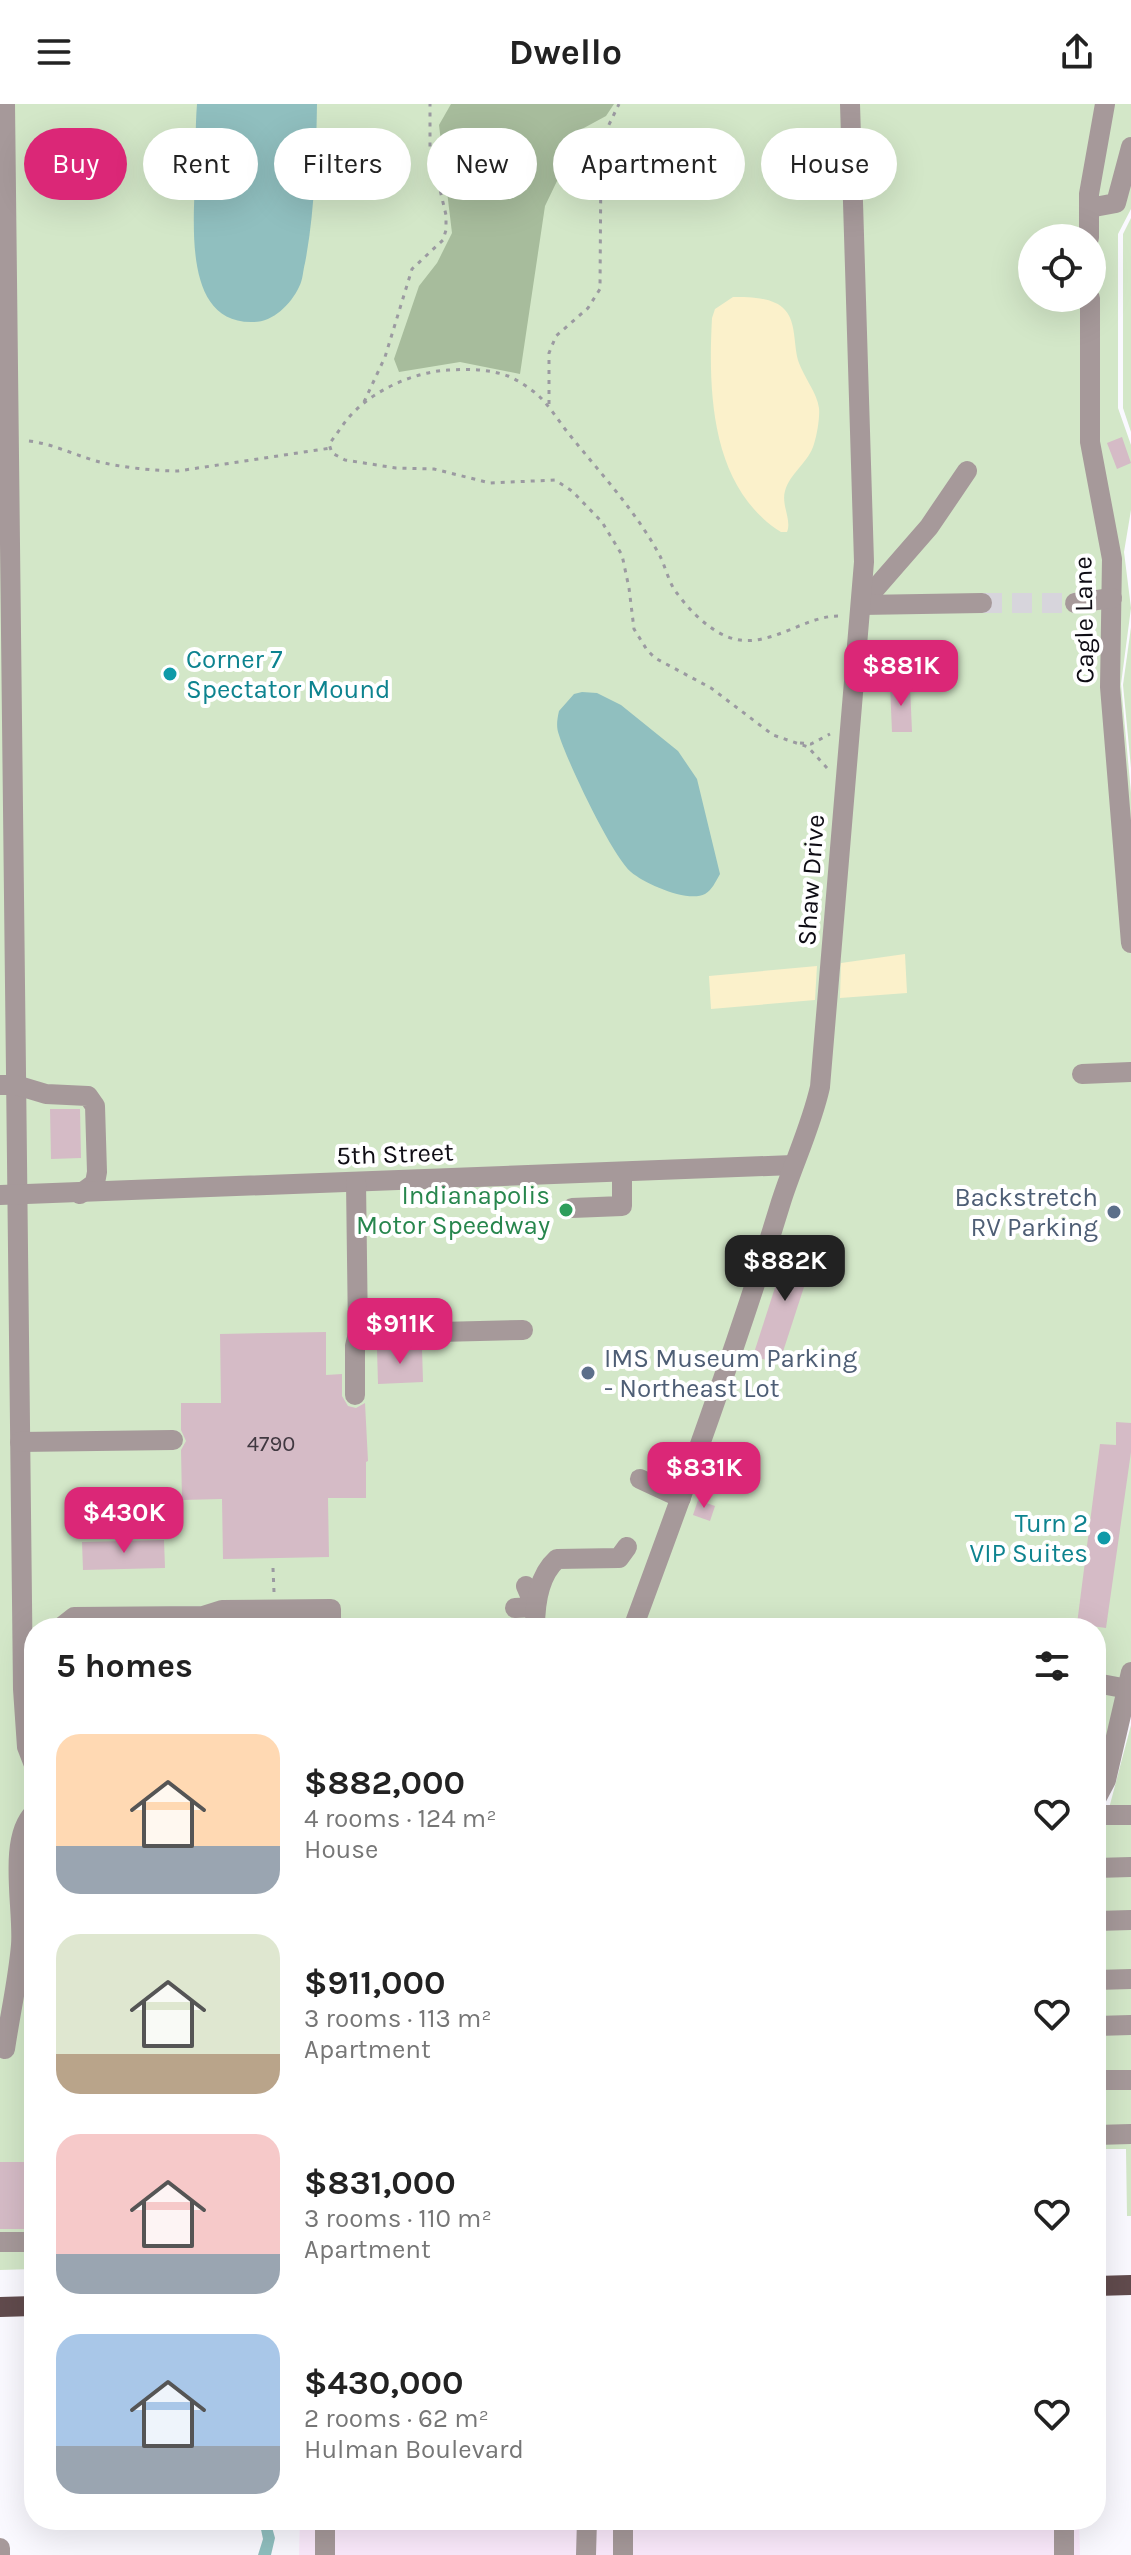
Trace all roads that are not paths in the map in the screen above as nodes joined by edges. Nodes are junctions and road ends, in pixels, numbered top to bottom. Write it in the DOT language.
graph roads {
  1 [pos="5,104"];
  2 [pos="850,104"];
  3 [pos="1105,104"];
  4 [pos="1131,147"];
  5 [pos="1089,208"];
  6 [pos="1089,224"];
  7 [pos="1090,312"];
  8 [pos="4,438"];
  9 [pos="967,471"];
  10 [pos="1112,598"];
  11 [pos="982,603"];
  12 [pos="1075,603"];
  13 [pos="861,605"];
  14 [pos="1131,943"];
  15 [pos="1131,1072"];
  16 [pos="1082,1074"];
  17 [pos="8,1085"];
  18 [pos="793,1165"];
  19 [pos="622,1172"];
  20 [pos="356,1182"];
  21 [pos="80,1194"];
  22 [pos="9,1195"];
  23 [pos="572,1208"];
  24 [pos="523,1330"];
  25 [pos="358,1334"];
  26 [pos="355,1395"];
  27 [pos="173,1440"];
  28 [pos="20,1442"];
  29 [pos="640,1479"];
  30 [pos="681,1498"];
  31 [pos="10,1526"];
  32 [pos="627,1547"];
  33 [pos="526,1586"];
  34 [pos="529,1614"];
  35 [pos="73,1618"];
  36 [pos="216,1618"];
  37 [pos="233,1618"];
  38 [pos="331,1618"];
  39 [pos="637,1618"];
  40 [pos="1130,1681"];
  41 [pos="1106,1682"];
  42 [pos="24,1725"];
  43 [pos="1106,1762"];
  44 [pos="1106,1815"];
  45 [pos="1131,1815"];
  46 [pos="24,1830"];
  47 [pos="1131,1867"];
  48 [pos="1106,1868"];
  49 [pos="1131,1920"];
  50 [pos="1106,1921"];
  51 [pos="1131,1979"];
  52 [pos="1106,1980"];
  53 [pos="1131,2025"];
  54 [pos="1106,2026"];
  55 [pos="5,2049"];
  56 [pos="1106,2080"];
  57 [pos="1131,2080"];
  58 [pos="1131,2134"];
  59 [pos="1106,2135"];
  60 [pos="0,2242"];
  61 [pos="24,2242"];
  62 [pos="1131,2285"];
  63 [pos="1106,2286"];
  64 [pos="24,2306"];
  65 [pos="0,2307"];
  66 [pos="325,2530"];
  67 [pos="587,2530"];
  68 [pos="623,2530"];
  69 [pos="1064,2530"];
  70 [pos="0,2548"];
  71 [pos="0,2555"];
  72 [pos="325,2555"];
  73 [pos="586,2555"];
  74 [pos="623,2555"];
  75 [pos="1064,2555"];
  1 -- 8 [label="street"];
  2 -- 13 [label="street, Shaw Drive"];
  3 -- 5 [label="street"];
  4 -- 5 [label="street"];
  5 -- 6 [label="street"];
  7 -- 10 [label="street, Cagle Lane"];
  8 -- 17 [label="street"];
  9 -- 13 [label="street"];
  10 -- 12 [label="street"];
  10 -- 14 [label="street, Cagle Lane"];
  11 -- 13 [label="street"];
  13 -- 18 [label="street, Shaw Drive"];
  15 -- 16 [label="street"];
  17 -- 21 [label="street"];
  17 -- 22 [label="street"];
  18 -- 19 [label="street, 5th Street"];
  18 -- 30 [label="street, Shaw Drive"];
  19 -- 20 [label="street, 5th Street"];
  19 -- 23 [label="street"];
  20 -- 21 [label="street, 5th Street"];
  20 -- 25 [label="street"];
  21 -- 22 [label="street, 5th Street"];
  22 -- 28 [label="street"];
  24 -- 25 [label="street"];
  25 -- 26 [label="street"];
  27 -- 28 [label="street"];
  28 -- 31 [label="street"];
  29 -- 30 [label="street"];
  30 -- 39 [label="street, Shaw Drive"];
  31 -- 42 [label="street"];
  32 -- 34 [label="street"];
  33 -- 34 [label="street"];
  35 -- 36 [label="street"];
  37 -- 38 [label="street"];
  40 -- 41 [label="street"];
  40 -- 43 [label="street"];
  44 -- 45 [label="street"];
  46 -- 55 [label="street"];
  47 -- 48 [label="street"];
  49 -- 50 [label="street"];
  51 -- 52 [label="street"];
  53 -- 54 [label="street"];
  56 -- 57 [label="street"];
  58 -- 59 [label="street"];
  60 -- 61 [label="street"];
  62 -- 63 [label="main road"];
  64 -- 65 [label="main road"];
  66 -- 72 [label="street"];
  67 -- 73 [label="street"];
  68 -- 74 [label="street"];
  69 -- 75 [label="street"];
  70 -- 71 [label="street"];
}
